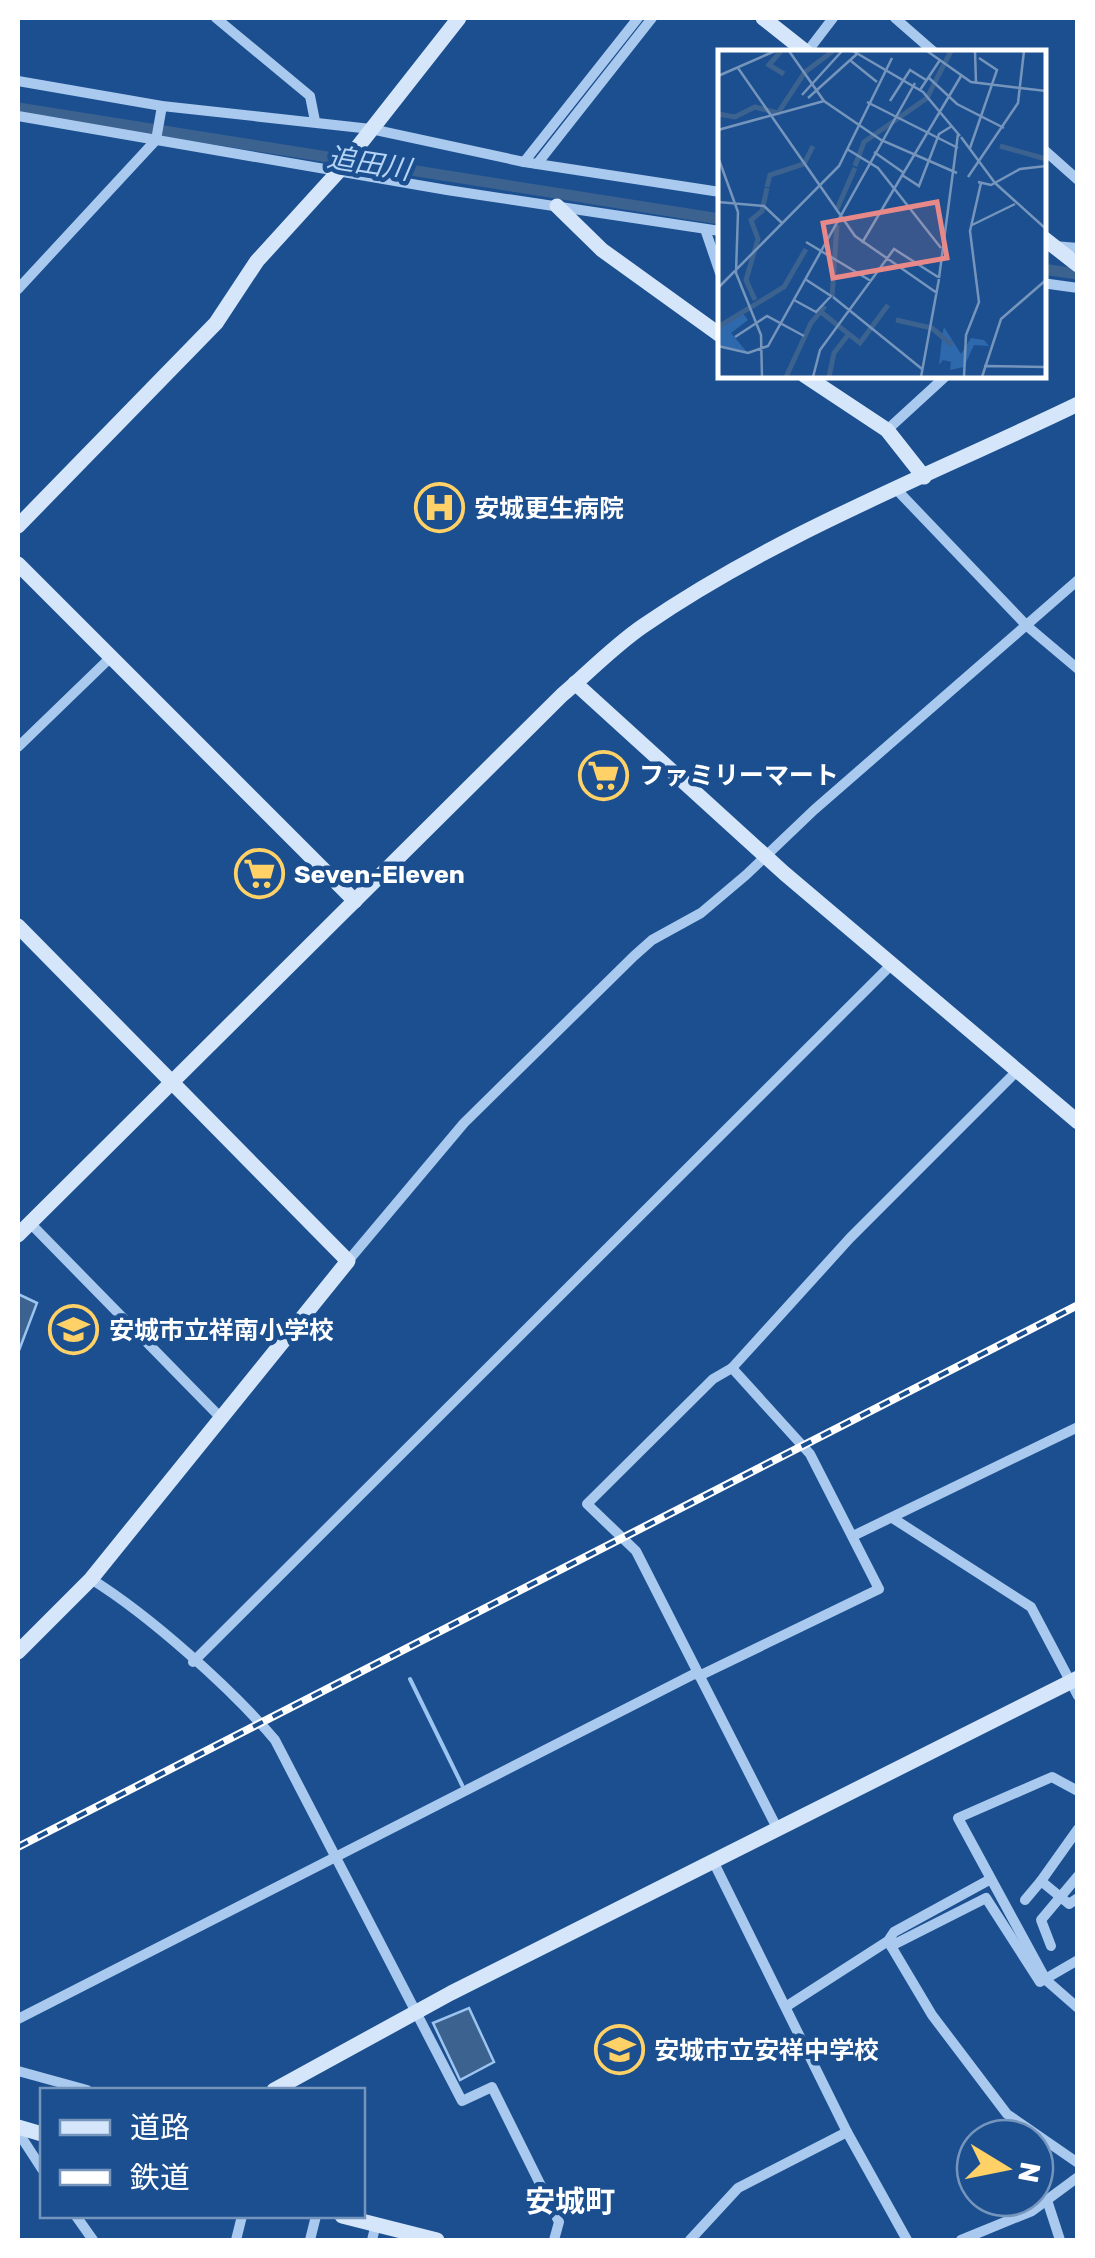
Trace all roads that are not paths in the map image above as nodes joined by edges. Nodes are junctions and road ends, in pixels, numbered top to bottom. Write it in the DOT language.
graph roads {
  1 [pos="216,18"];
  2 [pos="459,18"];
  3 [pos="638,18"];
  4 [pos="652,18"];
  5 [pos="763,18"];
  6 [pos="833,18"];
  7 [pos="895,18"];
  8 [pos="803,50"];
  9 [pos="808,50"];
  10 [pos="932,50"];
  11 [pos="18,81"];
  12 [pos="162,106"];
  13 [pos="18,116"];
  14 [pos="315,121"];
  15 [pos="371,129"];
  16 [pos="157,133"];
  17 [pos="1045,151"];
  18 [pos="524,162"];
  19 [pos="537,164"];
  20 [pos="339,169"];
  21 [pos="1077,179"];
  22 [pos="718,192"];
  23 [pos="557,206"];
  24 [pos="705,229"];
  25 [pos="718,232"];
  26 [pos="1046,242"];
  27 [pos="1074,257"];
  28 [pos="718,266"];
  29 [pos="1045,284"];
  30 [pos="1078,288"];
  31 [pos="18,290"];
  32 [pos="718,334"];
  33 [pos="944,378"];
  34 [pos="823,381"];
  35 [pos="1078,404"];
  36 [pos="887,430"];
  37 [pos="924,478"];
  38 [pos="896,489"];
  39 [pos="18,526"];
  40 [pos="18,564"];
  41 [pos="1078,580"];
  42 [pos="1027,626"];
  43 [pos="110,658"];
  44 [pos="1078,669"];
  45 [pos="576,683"];
  46 [pos="18,747"];
  47 [pos="768,857"];
  48 [pos="355,901"];
  49 [pos="18,926"];
  50 [pos="892,964"];
  51 [pos="1017,1072"];
  52 [pos="172,1080"];
  53 [pos="1077,1122"];
  54 [pos="30,1223"];
  55 [pos="18,1236"];
  56 [pos="348,1262"];
  57 [pos="732,1368"];
  58 [pos="220,1417"];
  59 [pos="1078,1427"];
  60 [pos="894,1520"];
  61 [pos="855,1535"];
  62 [pos="91,1579"];
  63 [pos="18,1652"];
  64 [pos="193,1662"];
  65 [pos="698,1674"];
  66 [pos="1075,1685"];
  67 [pos="1078,1791"];
  68 [pos="777,1828"];
  69 [pos="1078,1829"];
  70 [pos="332,1858"];
  71 [pos="713,1861"];
  72 [pos="1078,1876"];
  73 [pos="989,1880"];
  74 [pos="1040,1882"];
  75 [pos="1060,1897"];
  76 [pos="1078,1898"];
  77 [pos="1025,1900"];
  78 [pos="1007,1921"];
  79 [pos="890,1944"];
  80 [pos="1051,1946"];
  81 [pos="1078,1960"];
  82 [pos="1046,1980"];
  83 [pos="787,2006"];
  84 [pos="1078,2008"];
  85 [pos="414,2013"];
  86 [pos="18,2019"];
  87 [pos="18,2071"];
  88 [pos="81,2088"];
  89 [pos="278,2088"];
  90 [pos="18,2130"];
  91 [pos="846,2132"];
  92 [pos="1078,2163"];
  93 [pos="40,2165"];
  94 [pos="1078,2176"];
  95 [pos="1055,2194"];
  96 [pos="77,2218"];
  97 [pos="350,2218"];
  98 [pos="1015,2218"];
  99 [pos="376,2224"];
  100 [pos="1000,2226"];
  101 [pos="93,2240"];
  102 [pos="372,2240"];
  103 [pos="436,2240"];
  104 [pos="554,2240"];
  105 [pos="690,2240"];
  106 [pos="907,2240"];
  107 [pos="960,2240"];
  108 [pos="1004,2240"];
  1 -- 14 [label="street"];
  2 -- 15 [label="street"];
  3 -- 18 [label="street"];
  4 -- 19 [label="street"];
  5 -- 8 [label="street"];
  6 -- 9 [label="street"];
  7 -- 10 [label="street"];
  11 -- 12 [label="street"];
  12 -- 14 [label="street"];
  12 -- 16 [label="street"];
  13 -- 16 [label="street"];
  14 -- 15 [label="street"];
  15 -- 18 [label="street"];
  15 -- 20 [label="street"];
  16 -- 20 [label="street"];
  16 -- 31 [label="street"];
  17 -- 21 [label="street"];
  18 -- 19 [label="street"];
  19 -- 22 [label="street"];
  20 -- 23 [label="street"];
  20 -- 39 [label="street"];
  23 -- 24 [label="street"];
  23 -- 32 [label="street"];
  24 -- 25 [label="street"];
  24 -- 28 [label="street"];
  26 -- 27 [label="street"];
  29 -- 30 [label="street"];
  33 -- 36 [label="street"];
  34 -- 36 [label="street"];
  35 -- 37 [label="street"];
  36 -- 37 [label="street"];
  37 -- 38 [label="street"];
  38 -- 42 [label="street"];
  38 -- 45 [label="street"];
  40 -- 43 [label="street"];
  41 -- 42 [label="street"];
  42 -- 44 [label="street"];
  42 -- 47 [label="street"];
  43 -- 46 [label="street"];
  43 -- 48 [label="street"];
  45 -- 47 [label="street"];
  45 -- 48 [label="street"];
  47 -- 50 [label="street"];
  47 -- 56 [label="street"];
  48 -- 52 [label="street"];
  49 -- 52 [label="street"];
  50 -- 51 [label="street"];
  50 -- 64 [label="street"];
  51 -- 53 [label="street"];
  51 -- 57 [label="street"];
  52 -- 54 [label="street"];
  52 -- 56 [label="street"];
  54 -- 55 [label="street"];
  54 -- 58 [label="street"];
  56 -- 58 [label="street"];
  57 -- 61 [label="street"];
  57 -- 65 [label="street"];
  58 -- 62 [label="street"];
  59 -- 60 [label="street"];
  60 -- 61 [label="street"];
  60 -- 66 [label="street"];
  61 -- 65 [label="street"];
  62 -- 63 [label="street"];
  62 -- 64 [label="street"];
  64 -- 70 [label="street"];
  65 -- 68 [label="street"];
  65 -- 70 [label="street"];
  66 -- 68 [label="street"];
  67 -- 73 [label="street"];
  68 -- 71 [label="street"];
  69 -- 74 [label="street"];
  70 -- 85 [label="street"];
  70 -- 86 [label="street"];
  71 -- 83 [label="street"];
  71 -- 85 [label="street"];
  72 -- 75 [label="street"];
  73 -- 78 [label="street"];
  73 -- 79 [label="street"];
  74 -- 75 [label="street"];
  74 -- 77 [label="street"];
  75 -- 76 [label="street"];
  75 -- 80 [label="street"];
  78 -- 79 [label="street"];
  78 -- 82 [label="street"];
  79 -- 83 [label="street"];
  79 -- 92 [label="street"];
  81 -- 82 [label="street"];
  82 -- 84 [label="street"];
  83 -- 91 [label="street"];
  85 -- 89 [label="street"];
  85 -- 104 [label="street"];
  87 -- 88 [label="street"];
  90 -- 93 [label="street"];
  91 -- 105 [label="street"];
  91 -- 106 [label="street"];
  94 -- 95 [label="street"];
  96 -- 101 [label="street"];
  97 -- 99 [label="street"];
  98 -- 100 [label="street"];
  99 -- 102 [label="street"];
  99 -- 103 [label="street"];
  100 -- 107 [label="street"];
  100 -- 108 [label="street"];
}
